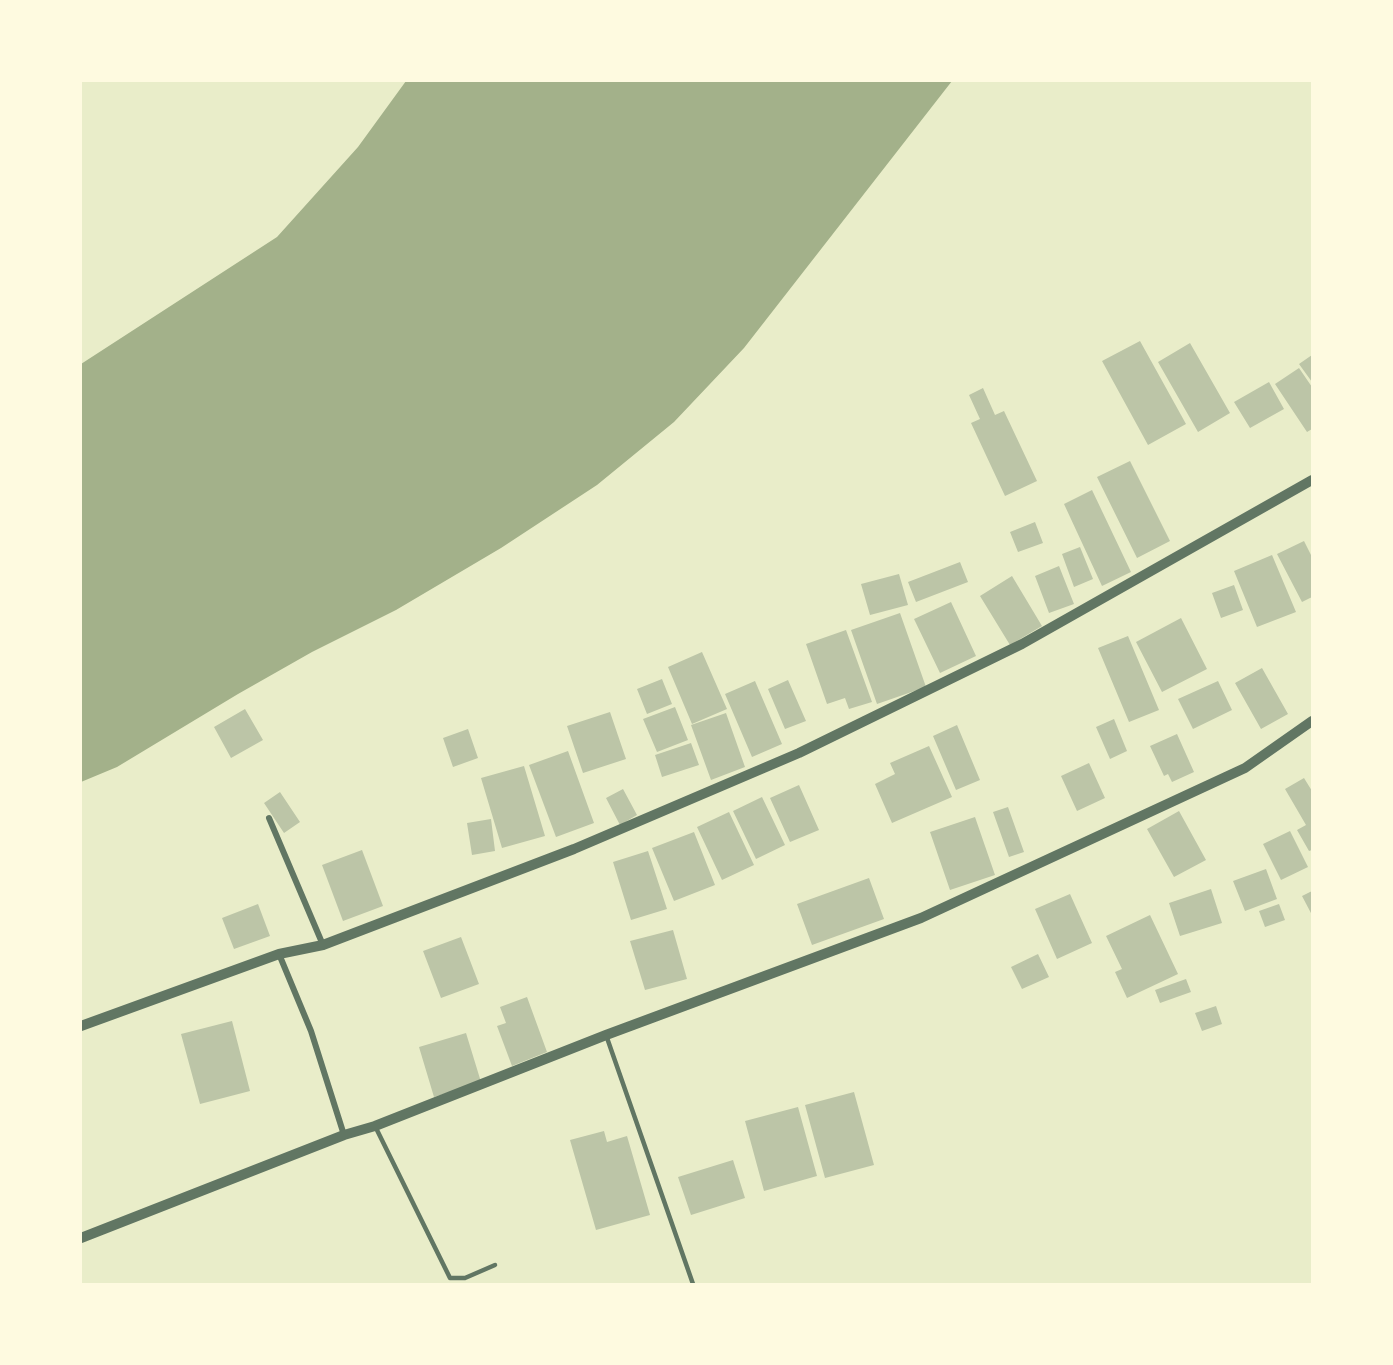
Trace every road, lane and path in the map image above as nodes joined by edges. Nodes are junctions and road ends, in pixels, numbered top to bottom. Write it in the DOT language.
graph roads {
  1 [pos="1312,480"];
  2 [pos="1312,721"];
  3 [pos="269,818"];
  4 [pos="323,945"];
  5 [pos="279,954"];
  6 [pos="81,1026"];
  7 [pos="606,1035"];
  8 [pos="375,1126"];
  9 [pos="344,1135"];
  10 [pos="81,1238"];
  11 [pos="495,1265"];
  12 [pos="693,1284"];
  1 -- 4 [label="street"];
  2 -- 7 [label="street"];
  3 -- 4 [label="street"];
  4 -- 5 [label="street"];
  5 -- 6 [label="street"];
  5 -- 9 [label="street"];
  7 -- 8 [label="street"];
  7 -- 12 [label="lane"];
  8 -- 9 [label="street"];
  8 -- 11 [label="lane"];
  9 -- 10 [label="street"];
}
